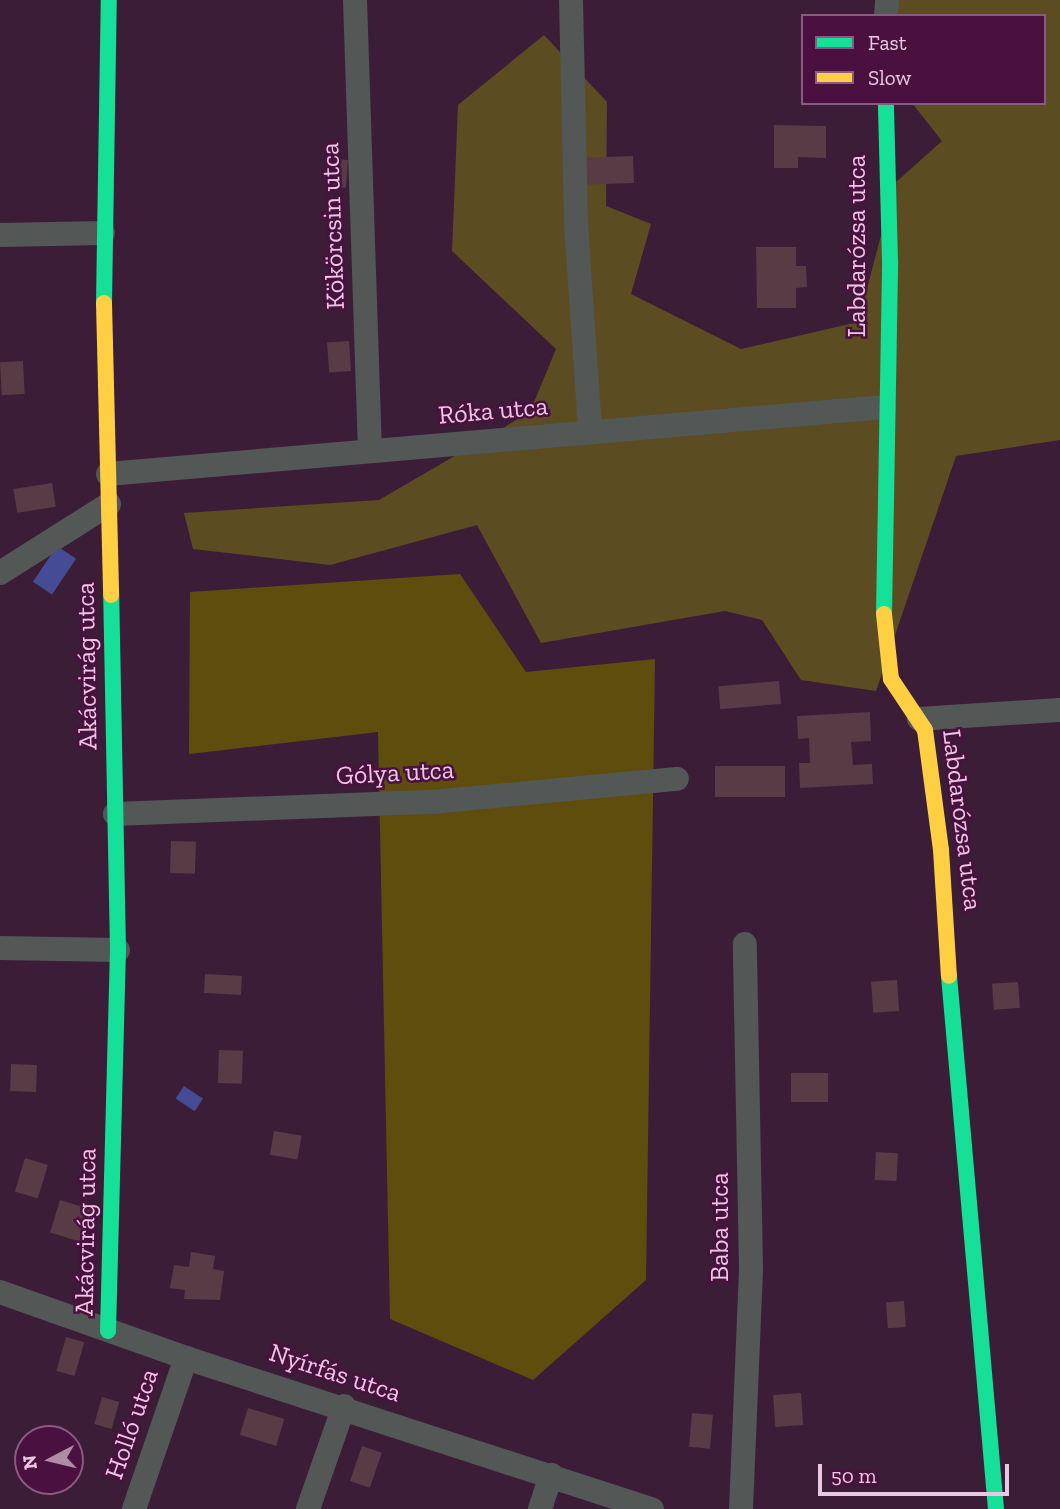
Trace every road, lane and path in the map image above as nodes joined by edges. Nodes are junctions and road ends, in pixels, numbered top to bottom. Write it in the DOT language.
graph roads {
  1 [pos="109,0"];
  2 [pos="355,0"];
  3 [pos="571,0"];
  4 [pos="886,105"];
  5 [pos="103,233"];
  6 [pos="0,235"];
  7 [pos="884,407"];
  8 [pos="590,432"];
  9 [pos="370,451"];
  10 [pos="108,474"];
  11 [pos="108,504"];
  12 [pos="0,573"];
  13 [pos="1060,710"];
  14 [pos="919,719"];
  15 [pos="677,779"];
  16 [pos="115,814"];
  17 [pos="745,944"];
  18 [pos="0,948"];
  19 [pos="118,950"];
  20 [pos="0,1292"];
  21 [pos="108,1331"];
  22 [pos="186,1358"];
  23 [pos="344,1406"];
  24 [pos="551,1475"];
  25 [pos="134,1509"];
  26 [pos="307,1509"];
  27 [pos="540,1509"];
  28 [pos="652,1509"];
  29 [pos="741,1509"];
  30 [pos="996,1509"];
  1 -- 5 [label="street, Akácvirág utca"];
  2 -- 9 [label="street, Kökörcsin utca"];
  3 -- 8 [label="street"];
  4 -- 7 [label="street, Labdarózsa utca"];
  5 -- 6 [label="street"];
  5 -- 10 [label="street, Akácvirág utca"];
  7 -- 8 [label="street, Róka utca"];
  7 -- 14 [label="street, Labdarózsa utca"];
  8 -- 9 [label="street, Róka utca"];
  9 -- 10 [label="street, Róka utca"];
  10 -- 11 [label="street, Akácvirág utca"];
  11 -- 12 [label="street"];
  11 -- 16 [label="street, Akácvirág utca"];
  13 -- 14 [label="street"];
  14 -- 30 [label="street, Labdarózsa utca"];
  15 -- 16 [label="street, Gólya utca"];
  16 -- 19 [label="street, Akácvirág utca"];
  17 -- 29 [label="street, Baba utca"];
  18 -- 19 [label="street"];
  19 -- 21 [label="street, Akácvirág utca"];
  20 -- 21 [label="street, Nyírfás utca"];
  21 -- 22 [label="street, Nyírfás utca"];
  22 -- 23 [label="street, Nyírfás utca"];
  22 -- 25 [label="street, Holló utca"];
  23 -- 24 [label="street, Nyírfás utca"];
  23 -- 26 [label="street"];
  24 -- 27 [label="street"];
  24 -- 28 [label="street, Nyírfás utca"];
}
